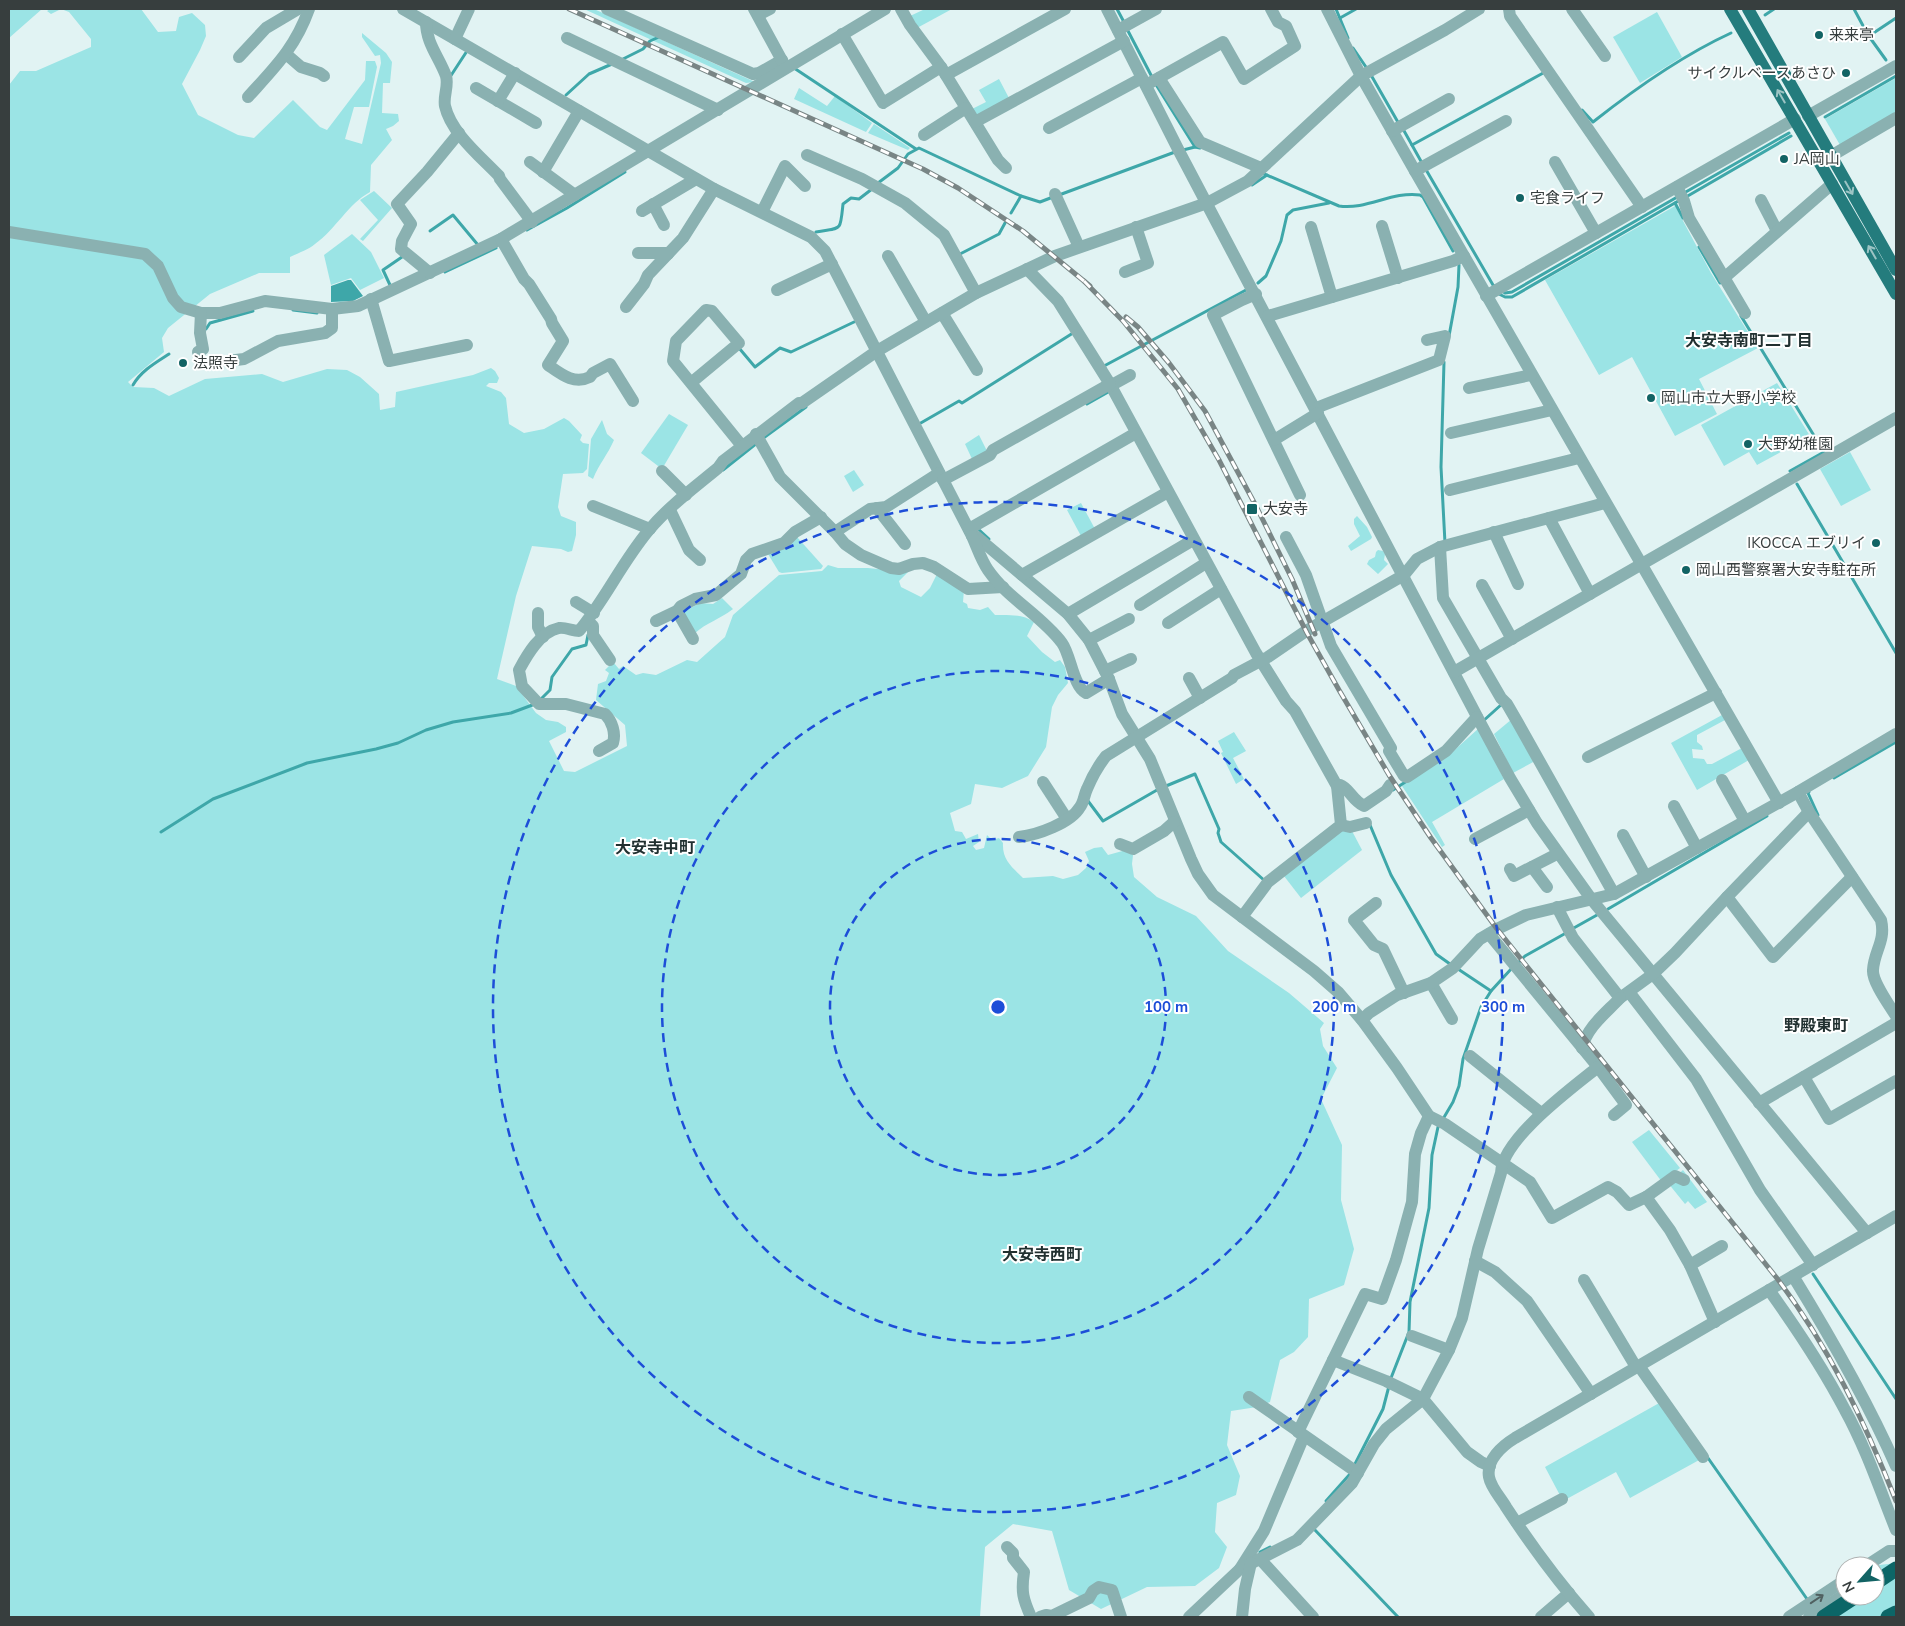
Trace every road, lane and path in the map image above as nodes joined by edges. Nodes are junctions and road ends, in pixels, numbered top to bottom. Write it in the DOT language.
graph roads {
  1 [pos="298,9"];
  2 [pos="309,9"];
  3 [pos="403,9"];
  4 [pos="469,9"];
  5 [pos="607,9"];
  6 [pos="770,9"];
  7 [pos="885,9"];
  8 [pos="901,9"];
  9 [pos="1065,9"];
  10 [pos="1107,9"];
  11 [pos="1156,9"];
  12 [pos="1271,9"];
  13 [pos="1327,9"];
  14 [pos="1479,9"];
  15 [pos="1509,9"];
  16 [pos="1572,9"];
  17 [pos="1730,9"];
  18 [pos="1748,9"];
  19 [pos="756,12"];
  20 [pos="426,22"];
  21 [pos="1123,30"];
  22 [pos="844,36"];
  23 [pos="568,38"];
  24 [pos="455,39"];
  25 [pos="286,54"];
  26 [pos="1605,56"];
  27 [pos="239,57"];
  28 [pos="784,64"];
  29 [pos="1896,66"];
  30 [pos="943,71"];
  31 [pos="1367,73"];
  32 [pos="514,74"];
  33 [pos="324,76"];
  34 [pos="1150,80"];
  35 [pos="476,88"];
  36 [pos="248,97"];
  37 [pos="1449,99"];
  38 [pos="498,101"];
  39 [pos="966,108"];
  40 [pos="718,110"];
  41 [pos="579,111"];
  42 [pos="1808,116"];
  43 [pos="1896,118"];
  44 [pos="1795,119"];
  45 [pos="1506,121"];
  46 [pos="975,122"];
  47 [pos="536,124"];
  48 [pos="1398,127"];
  49 [pos="1049,128"];
  50 [pos="459,133"];
  51 [pos="924,134"];
  52 [pos="649,150"];
  53 [pos="807,155"];
  54 [pos="1831,156"];
  55 [pos="530,162"];
  56 [pos="1555,162"];
  57 [pos="1006,168"];
  58 [pos="1421,168"];
  59 [pos="543,172"];
  60 [pos="1259,172"];
  61 [pos="696,179"];
  62 [pos="1832,184"];
  63 [pos="805,186"];
  64 [pos="714,189"];
  65 [pos="1680,193"];
  66 [pos="575,195"];
  67 [pos="1056,196"];
  68 [pos="1761,200"];
  69 [pos="1206,202"];
  70 [pos="653,204"];
  71 [pos="1642,207"];
  72 [pos="642,211"];
  73 [pos="762,212"];
  74 [pos="532,222"];
  75 [pos="664,225"];
  76 [pos="1382,226"];
  77 [pos="1311,227"];
  78 [pos="1137,231"];
  79 [pos="1778,231"];
  80 [pos="9,232"];
  81 [pos="1596,233"];
  82 [pos="502,242"];
  83 [pos="1079,247"];
  84 [pos="638,253"];
  85 [pos="668,254"];
  86 [pos="888,256"];
  87 [pos="1464,256"];
  88 [pos="832,264"];
  89 [pos="1896,270"];
  90 [pos="1029,271"];
  91 [pos="1125,272"];
  92 [pos="430,273"];
  93 [pos="1398,278"];
  94 [pos="1724,278"];
  95 [pos="777,290"];
  96 [pos="976,293"];
  97 [pos="1256,294"];
  98 [pos="1490,294"];
  99 [pos="1896,294"];
  100 [pos="1332,297"];
  101 [pos="371,299"];
  102 [pos="626,307"];
  103 [pos="332,309"];
  104 [pos="201,313"];
  105 [pos="1746,313"];
  106 [pos="944,315"];
  107 [pos="1268,316"];
  108 [pos="926,322"];
  109 [pos="1427,340"];
  110 [pos="467,345"];
  111 [pos="198,352"];
  112 [pos="879,354"];
  113 [pos="228,361"];
  114 [pos="977,370"];
  115 [pos="1130,375"];
  116 [pos="1531,375"];
  117 [pos="692,382"];
  118 [pos="1112,386"];
  119 [pos="1469,388"];
  120 [pos="633,401"];
  121 [pos="1552,410"];
  122 [pos="1317,411"];
  123 [pos="1896,418"];
  124 [pos="1136,433"];
  125 [pos="1451,433"];
  126 [pos="759,439"];
  127 [pos="1274,440"];
  128 [pos="742,446"];
  129 [pos="1579,458"];
  130 [pos="662,471"];
  131 [pos="944,477"];
  132 [pos="1450,490"];
  133 [pos="1168,492"];
  134 [pos="1300,495"];
  135 [pos="686,496"];
  136 [pos="1605,503"];
  137 [pos="593,506"];
  138 [pos="877,508"];
  139 [pos="671,512"];
  140 [pos="821,518"];
  141 [pos="1548,518"];
  142 [pos="650,529"];
  143 [pos="972,529"];
  144 [pos="835,532"];
  145 [pos="1494,532"];
  146 [pos="1286,537"];
  147 [pos="1193,540"];
  148 [pos="905,544"];
  149 [pos="1442,548"];
  150 [pos="700,560"];
  151 [pos="1206,563"];
  152 [pos="1642,565"];
  153 [pos="1026,573"];
  154 [pos="1404,575"];
  155 [pos="1518,584"];
  156 [pos="1482,585"];
  157 [pos="1003,587"];
  158 [pos="1221,589"];
  159 [pos="1590,594"];
  160 [pos="576,602"];
  161 [pos="1140,605"];
  162 [pos="677,611"];
  163 [pos="538,613"];
  164 [pos="1071,613"];
  165 [pos="1129,619"];
  166 [pos="591,621"];
  167 [pos="656,621"];
  168 [pos="1168,622"];
  169 [pos="1324,625"];
  170 [pos="543,637"];
  171 [pos="1092,638"];
  172 [pos="692,639"];
  173 [pos="1512,639"];
  174 [pos="1478,658"];
  175 [pos="1131,659"];
  176 [pos="610,660"];
  177 [pos="1261,660"];
  178 [pos="1109,672"];
  179 [pos="1454,672"];
  180 [pos="1189,678"];
  181 [pos="1716,693"];
  182 [pos="1200,698"];
  183 [pos="1480,721"];
  184 [pos="1896,734"];
  185 [pos="1137,738"];
  186 [pos="599,752"];
  187 [pos="1588,757"];
  188 [pos="1722,780"];
  189 [pos="1042,782"];
  190 [pos="1390,785"];
  191 [pos="1337,786"];
  192 [pos="1798,792"];
  193 [pos="1779,803"];
  194 [pos="1674,806"];
  195 [pos="1529,810"];
  196 [pos="1809,812"];
  197 [pos="1067,819"];
  198 [pos="1745,821"];
  199 [pos="1174,822"];
  200 [pos="1366,823"];
  201 [pos="1341,825"];
  202 [pos="1623,834"];
  203 [pos="1019,837"];
  204 [pos="1475,840"];
  205 [pos="1120,844"];
  206 [pos="1697,848"];
  207 [pos="1558,854"];
  208 [pos="1532,867"];
  209 [pos="1510,869"];
  210 [pos="1646,877"];
  211 [pos="1852,877"];
  212 [pos="1547,887"];
  213 [pos="1614,894"];
  214 [pos="1727,897"];
  215 [pos="1592,900"];
  216 [pos="1376,903"];
  217 [pos="1556,907"];
  218 [pos="1242,917"];
  219 [pos="1489,934"];
  220 [pos="1653,974"];
  221 [pos="1431,983"];
  222 [pos="1404,993"];
  223 [pos="1624,995"];
  224 [pos="1896,1016"];
  225 [pos="1452,1019"];
  226 [pos="1362,1020"];
  227 [pos="1896,1023"];
  228 [pos="1582,1048"];
  229 [pos="1470,1056"];
  230 [pos="1598,1067"];
  231 [pos="1804,1077"];
  232 [pos="1896,1081"];
  233 [pos="1759,1103"];
  234 [pos="1541,1113"];
  235 [pos="1614,1115"];
  236 [pos="1429,1116"];
  237 [pos="1501,1164"];
  238 [pos="1684,1180"];
  239 [pos="1646,1197"];
  240 [pos="1896,1216"];
  241 [pos="1867,1233"];
  242 [pos="1722,1246"];
  243 [pos="1475,1260"];
  244 [pos="1690,1265"];
  245 [pos="1813,1265"];
  246 [pos="1793,1276"];
  247 [pos="1584,1280"];
  248 [pos="1769,1290"];
  249 [pos="1715,1322"];
  250 [pos="1412,1336"];
  251 [pos="1449,1350"];
  252 [pos="1333,1360"];
  253 [pos="1638,1367"];
  254 [pos="1591,1394"];
  255 [pos="1249,1397"];
  256 [pos="1423,1399"];
  257 [pos="1301,1434"];
  258 [pos="1704,1457"];
  259 [pos="1490,1466"];
  260 [pos="1896,1466"];
  261 [pos="1355,1471"];
  262 [pos="1562,1498"];
  263 [pos="1517,1523"];
  264 [pos="1896,1530"];
  265 [pos="1007,1546"];
  266 [pos="1896,1551"];
  267 [pos="1885,1557"];
  268 [pos="1250,1564"];
  269 [pos="1835,1587"];
  270 [pos="1569,1593"];
  271 [pos="1835,1601"];
  272 [pos="1841,1606"];
  273 [pos="1896,1613"];
  274 [pos="1031,1617"];
  275 [pos="1040,1617"];
  276 [pos="1121,1617"];
  277 [pos="1189,1617"];
  278 [pos="1242,1617"];
  279 [pos="1313,1617"];
  280 [pos="1541,1617"];
  281 [pos="1588,1617"];
  282 [pos="1789,1617"];
  283 [pos="1810,1617"];
  284 [pos="1824,1617"];
  285 [pos="1888,1617"];
  1 -- 27 [label="street"];
  2 -- 25 [label="street"];
  3 -- 20 [label="street"];
  4 -- 24 [label="street"];
  5 -- 28 [label="street"];
  6 -- 19 [label="street"];
  7 -- 22 [label="street"];
  8 -- 30 [label="street"];
  9 -- 30 [label="street"];
  10 -- 21 [label="street"];
  11 -- 21 [label="street"];
  12 -- 34 [label="street"];
  13 -- 31 [label="street"];
  14 -- 31 [label="street"];
  15 -- 71 [label="street"];
  16 -- 26 [label="street"];
  44 -- 17 [label="main road, one-way"];
  18 -- 42 [label="main road"];
  19 -- 28 [label="street"];
  20 -- 24 [label="street"];
  20 -- 50 [label="street"];
  21 -- 34 [label="street"];
  21 -- 46 [label="street"];
  22 -- 28 [label="street"];
  22 -- 30 [label="street"];
  23 -- 40 [label="street"];
  24 -- 32 [label="street"];
  25 -- 33 [label="street"];
  25 -- 36 [label="street"];
  28 -- 40 [label="street"];
  29 -- 42 [label="street"];
  30 -- 39 [label="street"];
  31 -- 48 [label="street"];
  31 -- 60 [label="street"];
  32 -- 38 [label="street"];
  32 -- 41 [label="street"];
  34 -- 49 [label="street"];
  34 -- 60 [label="street"];
  34 -- 69 [label="street"];
  35 -- 38 [label="street"];
  37 -- 48 [label="street"];
  38 -- 47 [label="street"];
  39 -- 46 [label="street"];
  39 -- 51 [label="street"];
  40 -- 52 [label="street"];
  41 -- 52 [label="street"];
  41 -- 59 [label="street"];
  42 -- 54 [label="main road"];
  43 -- 54 [label="street"];
  44 -- 62 [label="main road"];
  44 -- 65 [label="street"];
  45 -- 58 [label="street"];
  46 -- 57 [label="street"];
  48 -- 58 [label="street"];
  50 -- 74 [label="street"];
  50 -- 92 [label="street"];
  52 -- 61 [label="street"];
  52 -- 66 [label="street"];
  53 -- 96 [label="street"];
  54 -- 89 [label="main road, one-way"];
  55 -- 59 [label="street"];
  56 -- 81 [label="street"];
  58 -- 87 [label="street"];
  59 -- 66 [label="street"];
  60 -- 69 [label="street"];
  61 -- 64 [label="street"];
  61 -- 70 [label="street"];
  62 -- 79 [label="street"];
  99 -- 62 [label="main road, one-way"];
  63 -- 73 [label="street"];
  64 -- 73 [label="street"];
  64 -- 85 [label="street"];
  65 -- 71 [label="street"];
  65 -- 94 [label="street"];
  66 -- 74 [label="street"];
  67 -- 83 [label="street"];
  68 -- 79 [label="street"];
  69 -- 78 [label="street"];
  69 -- 97 [label="street"];
  70 -- 72 [label="street"];
  70 -- 75 [label="street"];
  71 -- 81 [label="street"];
  73 -- 88 [label="street"];
  74 -- 82 [label="street"];
  76 -- 93 [label="street"];
  77 -- 100 [label="street"];
  78 -- 83 [label="street"];
  78 -- 91 [label="street"];
  79 -- 94 [label="street"];
  80 -- 104 [label="street"];
  81 -- 98 [label="street"];
  82 -- 92 [label="street"];
  82 -- 120 [label="street"];
  83 -- 90 [label="street"];
  84 -- 85 [label="street"];
  85 -- 102 [label="street"];
  86 -- 108 [label="street"];
  87 -- 93 [label="street"];
  87 -- 98 [label="street"];
  88 -- 95 [label="street"];
  88 -- 112 [label="street"];
  90 -- 96 [label="street"];
  90 -- 118 [label="street"];
  92 -- 101 [label="street"];
  93 -- 100 [label="street"];
  94 -- 105 [label="street"];
  96 -- 106 [label="street"];
  97 -- 107 [label="street"];
  97 -- 127 [label="street"];
  98 -- 116 [label="street"];
  100 -- 107 [label="street"];
  101 -- 103 [label="street"];
  101 -- 110 [label="street"];
  103 -- 104 [label="street"];
  103 -- 113 [label="street"];
  104 -- 111 [label="street"];
  106 -- 108 [label="street"];
  106 -- 114 [label="street"];
  107 -- 122 [label="street"];
  108 -- 112 [label="street"];
  109 -- 122 [label="street"];
  112 -- 126 [label="street"];
  112 -- 131 [label="street"];
  115 -- 118 [label="street"];
  116 -- 119 [label="street"];
  116 -- 121 [label="street"];
  117 -- 117 [label="street"];
  117 -- 128 [label="street"];
  118 -- 124 [label="street"];
  118 -- 131 [label="street"];
  121 -- 125 [label="street"];
  121 -- 129 [label="street"];
  122 -- 127 [label="street"];
  122 -- 154 [label="street"];
  123 -- 152 [label="street"];
  124 -- 133 [label="street"];
  124 -- 143 [label="street"];
  126 -- 128 [label="street"];
  126 -- 140 [label="street"];
  127 -- 134 [label="street"];
  128 -- 135 [label="street"];
  129 -- 132 [label="street"];
  129 -- 136 [label="street"];
  130 -- 135 [label="street"];
  131 -- 138 [label="street"];
  131 -- 143 [label="street"];
  133 -- 147 [label="street"];
  133 -- 153 [label="street"];
  135 -- 139 [label="street"];
  136 -- 141 [label="street"];
  136 -- 152 [label="street"];
  137 -- 142 [label="street"];
  138 -- 144 [label="street"];
  138 -- 148 [label="street"];
  139 -- 142 [label="street"];
  139 -- 150 [label="street"];
  140 -- 144 [label="street"];
  140 -- 162 [label="street"];
  141 -- 145 [label="street"];
  141 -- 159 [label="street"];
  142 -- 166 [label="street"];
  143 -- 153 [label="street"];
  143 -- 157 [label="street"];
  144 -- 157 [label="street"];
  145 -- 149 [label="street"];
  145 -- 155 [label="street"];
  146 -- 169 [label="street"];
  147 -- 151 [label="street"];
  147 -- 164 [label="street"];
  149 -- 154 [label="street"];
  149 -- 174 [label="street"];
  151 -- 158 [label="street"];
  151 -- 161 [label="street"];
  152 -- 159 [label="street"];
  152 -- 181 [label="street"];
  153 -- 164 [label="street"];
  154 -- 169 [label="street"];
  154 -- 179 [label="street"];
  156 -- 173 [label="street"];
  157 -- 178 [label="street"];
  158 -- 168 [label="street"];
  158 -- 177 [label="street"];
  159 -- 173 [label="street"];
  160 -- 166 [label="street"];
  162 -- 167 [label="street"];
  162 -- 172 [label="street"];
  163 -- 170 [label="street"];
  164 -- 171 [label="street"];
  165 -- 171 [label="street"];
  166 -- 170 [label="street"];
  166 -- 176 [label="street"];
  169 -- 177 [label="street"];
  169 -- 183 [label="street"];
  170 -- 186 [label="street"];
  171 -- 178 [label="street"];
  173 -- 174 [label="street"];
  174 -- 179 [label="street"];
  174 -- 213 [label="street"];
  175 -- 178 [label="street"];
  177 -- 182 [label="street"];
  177 -- 191 [label="street"];
  178 -- 185 [label="street"];
  179 -- 183 [label="street"];
  180 -- 182 [label="street"];
  181 -- 187 [label="street"];
  181 -- 193 [label="street"];
  182 -- 185 [label="street"];
  183 -- 195 [label="street"];
  184 -- 192 [label="street"];
  185 -- 197 [label="street"];
  185 -- 199 [label="street"];
  188 -- 198 [label="street"];
  189 -- 197 [label="street"];
  190 -- 191 [label="street"];
  191 -- 201 [label="street"];
  192 -- 193 [label="street"];
  192 -- 196 [label="street"];
  193 -- 198 [label="street"];
  194 -- 206 [label="street"];
  195 -- 204 [label="street"];
  195 -- 207 [label="street"];
  196 -- 211 [label="street"];
  196 -- 214 [label="street"];
  197 -- 203 [label="street"];
  198 -- 206 [label="street"];
  199 -- 205 [label="street"];
  199 -- 218 [label="street"];
  200 -- 201 [label="street"];
  201 -- 218 [label="street"];
  202 -- 210 [label="street"];
  206 -- 210 [label="street"];
  207 -- 208 [label="street"];
  207 -- 215 [label="street"];
  208 -- 209 [label="street"];
  208 -- 212 [label="street"];
  210 -- 213 [label="street"];
  211 -- 214 [label="street"];
  211 -- 224 [label="street"];
  213 -- 215 [label="street"];
  214 -- 220 [label="street"];
  215 -- 217 [label="street"];
  215 -- 220 [label="street"];
  216 -- 222 [label="street"];
  217 -- 219 [label="street"];
  217 -- 223 [label="street"];
  218 -- 226 [label="street"];
  219 -- 221 [label="street"];
  219 -- 228 [label="street"];
  220 -- 223 [label="street"];
  220 -- 233 [label="street"];
  221 -- 222 [label="street"];
  221 -- 225 [label="street"];
  222 -- 226 [label="street"];
  223 -- 228 [label="street"];
  223 -- 245 [label="street"];
  226 -- 236 [label="street"];
  227 -- 231 [label="street"];
  228 -- 230 [label="street"];
  229 -- 234 [label="street"];
  230 -- 234 [label="street"];
  230 -- 235 [label="street"];
  231 -- 232 [label="street"];
  231 -- 233 [label="street"];
  233 -- 241 [label="street"];
  234 -- 237 [label="street"];
  236 -- 237 [label="street"];
  236 -- 252 [label="street"];
  237 -- 239 [label="street"];
  237 -- 243 [label="street"];
  238 -- 239 [label="street"];
  239 -- 244 [label="street"];
  240 -- 241 [label="street"];
  241 -- 245 [label="street"];
  242 -- 244 [label="street"];
  243 -- 251 [label="street"];
  243 -- 254 [label="street"];
  244 -- 249 [label="street"];
  245 -- 246 [label="street"];
  246 -- 248 [label="street"];
  246 -- 260 [label="street"];
  247 -- 253 [label="street"];
  248 -- 249 [label="street"];
  248 -- 264 [label="street"];
  249 -- 253 [label="street"];
  250 -- 251 [label="street"];
  251 -- 256 [label="street"];
  252 -- 256 [label="street"];
  252 -- 257 [label="street"];
  253 -- 254 [label="street"];
  253 -- 258 [label="street"];
  254 -- 259 [label="street"];
  255 -- 257 [label="street"];
  256 -- 259 [label="street"];
  256 -- 261 [label="street"];
  257 -- 261 [label="street"];
  257 -- 268 [label="street"];
  259 -- 263 [label="street"];
  261 -- 268 [label="street"];
  262 -- 263 [label="street"];
  263 -- 270 [label="street"];
  265 -- 274 [label="street"];
  266 -- 267 [label="street"];
  268 -- 277 [label="street"];
  268 -- 278 [label="street"];
  268 -- 279 [label="street"];
  282 -- 269 [label="street, one-way"];
  270 -- 280 [label="street"];
  270 -- 281 [label="street"];
  271 -- 283 [label="street"];
  272 -- 284 [label="highway"];
  273 -- 285 [label="highway"];
  275 -- 276 [label="street"];
}
